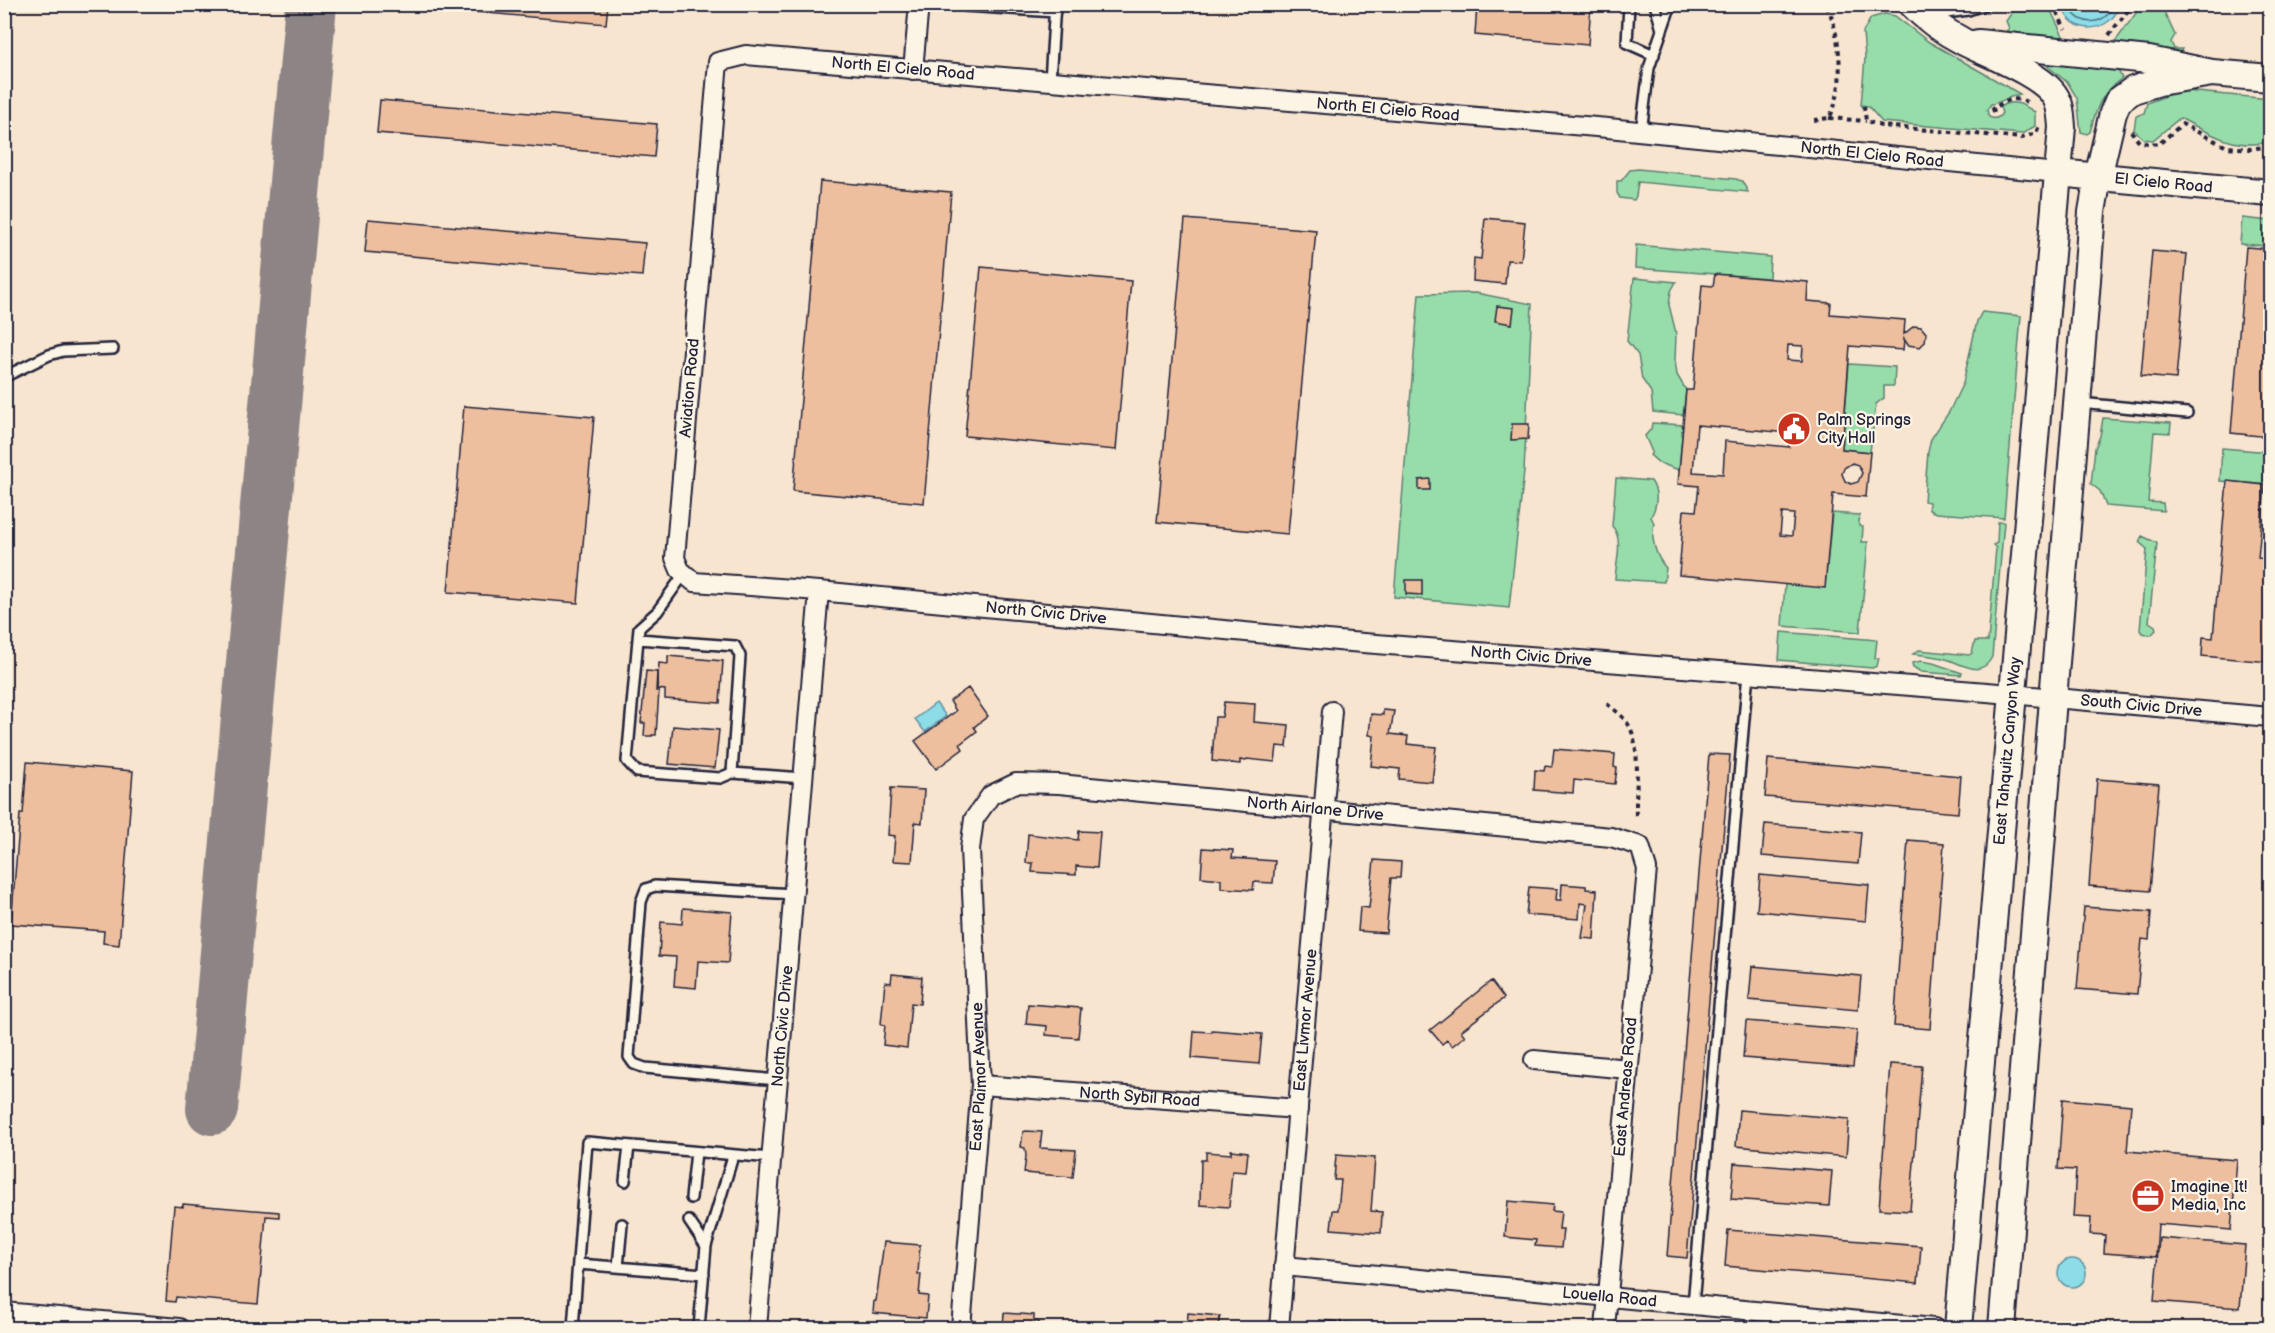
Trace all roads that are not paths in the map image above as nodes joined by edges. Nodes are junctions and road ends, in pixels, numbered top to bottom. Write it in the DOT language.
graph roads {
  1 [pos="919,4"];
  2 [pos="966,4"];
  3 [pos="1629,4"];
  4 [pos="1655,4"];
  5 [pos="1671,4"];
  6 [pos="1986,4"];
  7 [pos="1055,8"];
  8 [pos="1918,10"];
  9 [pos="1662,30"];
  10 [pos="1963,41"];
  11 [pos="1654,55"];
  12 [pos="718,62"];
  13 [pos="913,70"];
  14 [pos="2212,73"];
  15 [pos="2271,78"];
  16 [pos="1050,81"];
  17 [pos="1641,132"];
  18 [pos="2058,173"];
  19 [pos="2098,177"];
  20 [pos="2271,193"];
  21 [pos="113,349"];
  22 [pos="4,377"];
  23 [pos="2077,403"];
  24 [pos="2187,413"];
  25 [pos="684,574"];
  26 [pos="819,591"];
  27 [pos="638,639"];
  28 [pos="1748,673"];
  29 [pos="2013,694"];
  30 [pos="2052,697"];
  31 [pos="1332,711"];
  32 [pos="2271,717"];
  33 [pos="732,773"];
  34 [pos="804,778"];
  35 [pos="991,795"];
  36 [pos="1324,809"];
  37 [pos="1640,846"];
  38 [pos="794,894"];
  39 [pos="1534,1060"];
  40 [pos="1628,1069"];
  41 [pos="778,1080"];
  42 [pos="981,1085"];
  43 [pos="1298,1109"];
  44 [pos="629,1146"];
  45 [pos="696,1152"];
  46 [pos="733,1156"];
  47 [pos="772,1158"];
  48 [pos="625,1181"];
  49 [pos="691,1198"];
  50 [pos="689,1221"];
  51 [pos="622,1224"];
  52 [pos="706,1246"];
  53 [pos="578,1264"];
  54 [pos="1284,1266"];
  55 [pos="618,1267"];
  56 [pos="704,1274"];
  57 [pos="1607,1297"];
  58 [pos="1693,1305"];
  59 [pos="4,1312"];
  60 [pos="178,1329"];
  61 [pos="573,1329"];
  62 [pos="699,1329"];
  63 [pos="758,1329"];
  64 [pos="962,1329"];
  65 [pos="1279,1329"];
  66 [pos="1605,1329"];
  67 [pos="1934,1329"];
  68 [pos="1958,1329"];
  69 [pos="2002,1329"];
  1 -- 13 [label="street"];
  2 -- 7 [label="lane"];
  3 -- 11 [label="lane"];
  4 -- 9 [label="lane"];
  5 -- 9 [label="lane"];
  6 -- 8 [label="lane"];
  7 -- 16 [label="lane"];
  8 -- 10 [label="main road, East Tahquitz Canyon Way"];
  9 -- 11 [label="lane"];
  10 -- 14 [label="main road"];
  10 -- 18 [label="main road, East Tahquitz Canyon Way"];
  11 -- 17 [label="lane"];
  12 -- 13 [label="street, North El Cielo Road"];
  12 -- 25 [label="street, Aviation Road"];
  13 -- 16 [label="street, North El Cielo Road"];
  14 -- 15 [label="main road"];
  14 -- 19 [label="main road"];
  16 -- 17 [label="street, North El Cielo Road"];
  17 -- 18 [label="street, North El Cielo Road"];
  18 -- 19 [label="main road, El Cielo Road"];
  18 -- 29 [label="main road, East Tahquitz Canyon Way"];
  19 -- 20 [label="main road, El Cielo Road"];
  19 -- 23 [label="main road"];
  21 -- 22 [label="lane"];
  23 -- 24 [label="lane"];
  23 -- 30 [label="main road"];
  25 -- 26 [label="street"];
  25 -- 27 [label="lane"];
  26 -- 28 [label="street, North Civic Drive"];
  26 -- 34 [label="street, North Civic Drive"];
  27 -- 33 [label="lane"];
  27 -- 33 [label="lane"];
  28 -- 29 [label="street, North Civic Drive"];
  28 -- 58 [label="lane"];
  29 -- 30 [label="street, South Civic Drive"];
  29 -- 68 [label="main road, East Tahquitz Canyon Way"];
  30 -- 32 [label="street, South Civic Drive"];
  30 -- 69 [label="main road"];
  31 -- 36 [label="street, East Livmor Avenue"];
  33 -- 34 [label="lane"];
  34 -- 38 [label="street, North Civic Drive"];
  35 -- 36 [label="street, North Airlane Drive"];
  35 -- 42 [label="street, East Plaimor Avenue"];
  36 -- 37 [label="street, North Airlane Drive"];
  36 -- 43 [label="street, East Livmor Avenue"];
  37 -- 40 [label="street, East Andreas Road"];
  38 -- 41 [label="street, North Civic Drive"];
  38 -- 41 [label="lane"];
  39 -- 40 [label="street"];
  40 -- 57 [label="street, East Andreas Road"];
  41 -- 47 [label="street, North Civic Drive"];
  42 -- 43 [label="street, North Sybil Road"];
  42 -- 64 [label="street, East Plaimor Avenue"];
  43 -- 54 [label="street, East Livmor Avenue"];
  44 -- 45 [label="lane"];
  44 -- 48 [label="lane"];
  44 -- 53 [label="lane"];
  45 -- 46 [label="lane"];
  45 -- 49 [label="lane"];
  46 -- 47 [label="lane"];
  46 -- 52 [label="lane"];
  47 -- 63 [label="street, North Civic Drive"];
  50 -- 52 [label="lane"];
  51 -- 55 [label="lane"];
  52 -- 56 [label="lane"];
  53 -- 55 [label="lane"];
  53 -- 61 [label="lane"];
  54 -- 57 [label="street, Louella Road"];
  54 -- 65 [label="street, East Livmor Avenue"];
  55 -- 56 [label="lane"];
  56 -- 62 [label="lane"];
  57 -- 58 [label="street, Louella Road"];
  57 -- 66 [label="street, East Andreas Road"];
  58 -- 67 [label="street, Louella Road"];
  59 -- 60 [label="street"];
}
